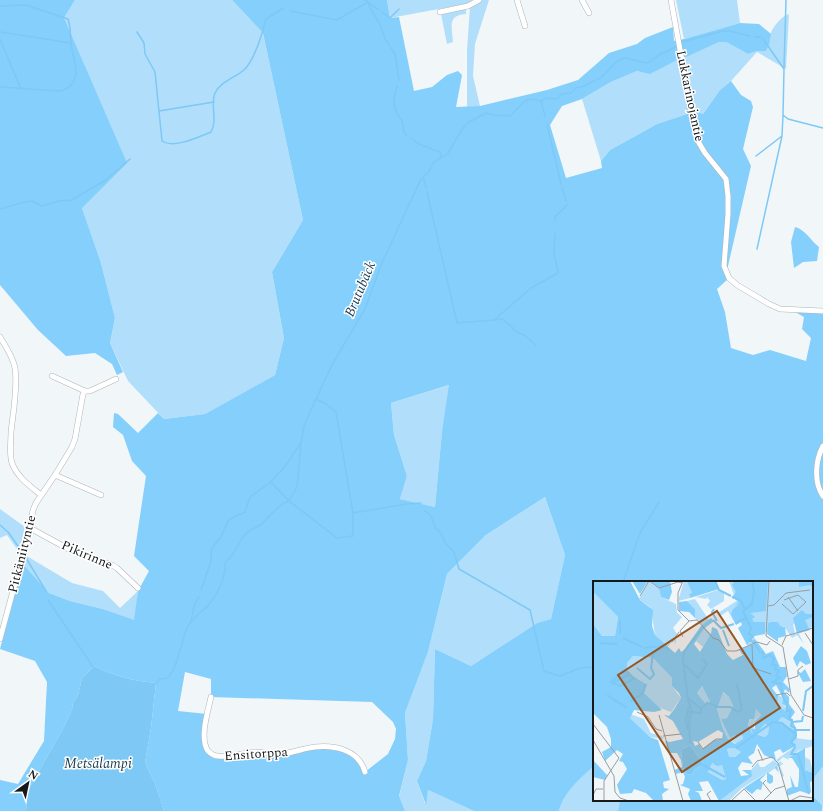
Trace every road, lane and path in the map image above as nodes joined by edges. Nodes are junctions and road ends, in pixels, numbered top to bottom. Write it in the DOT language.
graph roads {
  1 [pos="479,0"];
  2 [pos="517,0"];
  3 [pos="582,0"];
  4 [pos="670,0"];
  5 [pos="440,12"];
  6 [pos="589,13"];
  7 [pos="525,26"];
  8 [pos="823,311"];
  9 [pos="0,337"];
  10 [pos="52,376"];
  11 [pos="116,379"];
  12 [pos="85,391"];
  13 [pos="823,446"];
  14 [pos="55,475"];
  15 [pos="41,494"];
  16 [pos="101,495"];
  17 [pos="823,496"];
  18 [pos="30,528"];
  19 [pos="138,588"];
  20 [pos="0,639"];
  21 [pos="211,697"];
  22 [pos="365,772"];
  1 -- 5 [label="street"];
  2 -- 7 [label="street"];
  3 -- 6 [label="street"];
  4 -- 8 [label="street, Lukkarinojantie"];
  9 -- 15 [label="street"];
  10 -- 12 [label="street"];
  11 -- 12 [label="street"];
  12 -- 14 [label="street, Pitkäniityntie"];
  13 -- 17 [label="street"];
  14 -- 15 [label="street, Pitkäniityntie"];
  14 -- 16 [label="street"];
  15 -- 18 [label="street, Pitkäniityntie"];
  18 -- 19 [label="street, Pikirinne"];
  18 -- 20 [label="street, Pitkäniityntie"];
  21 -- 22 [label="street, Ensitorppa"];
}
